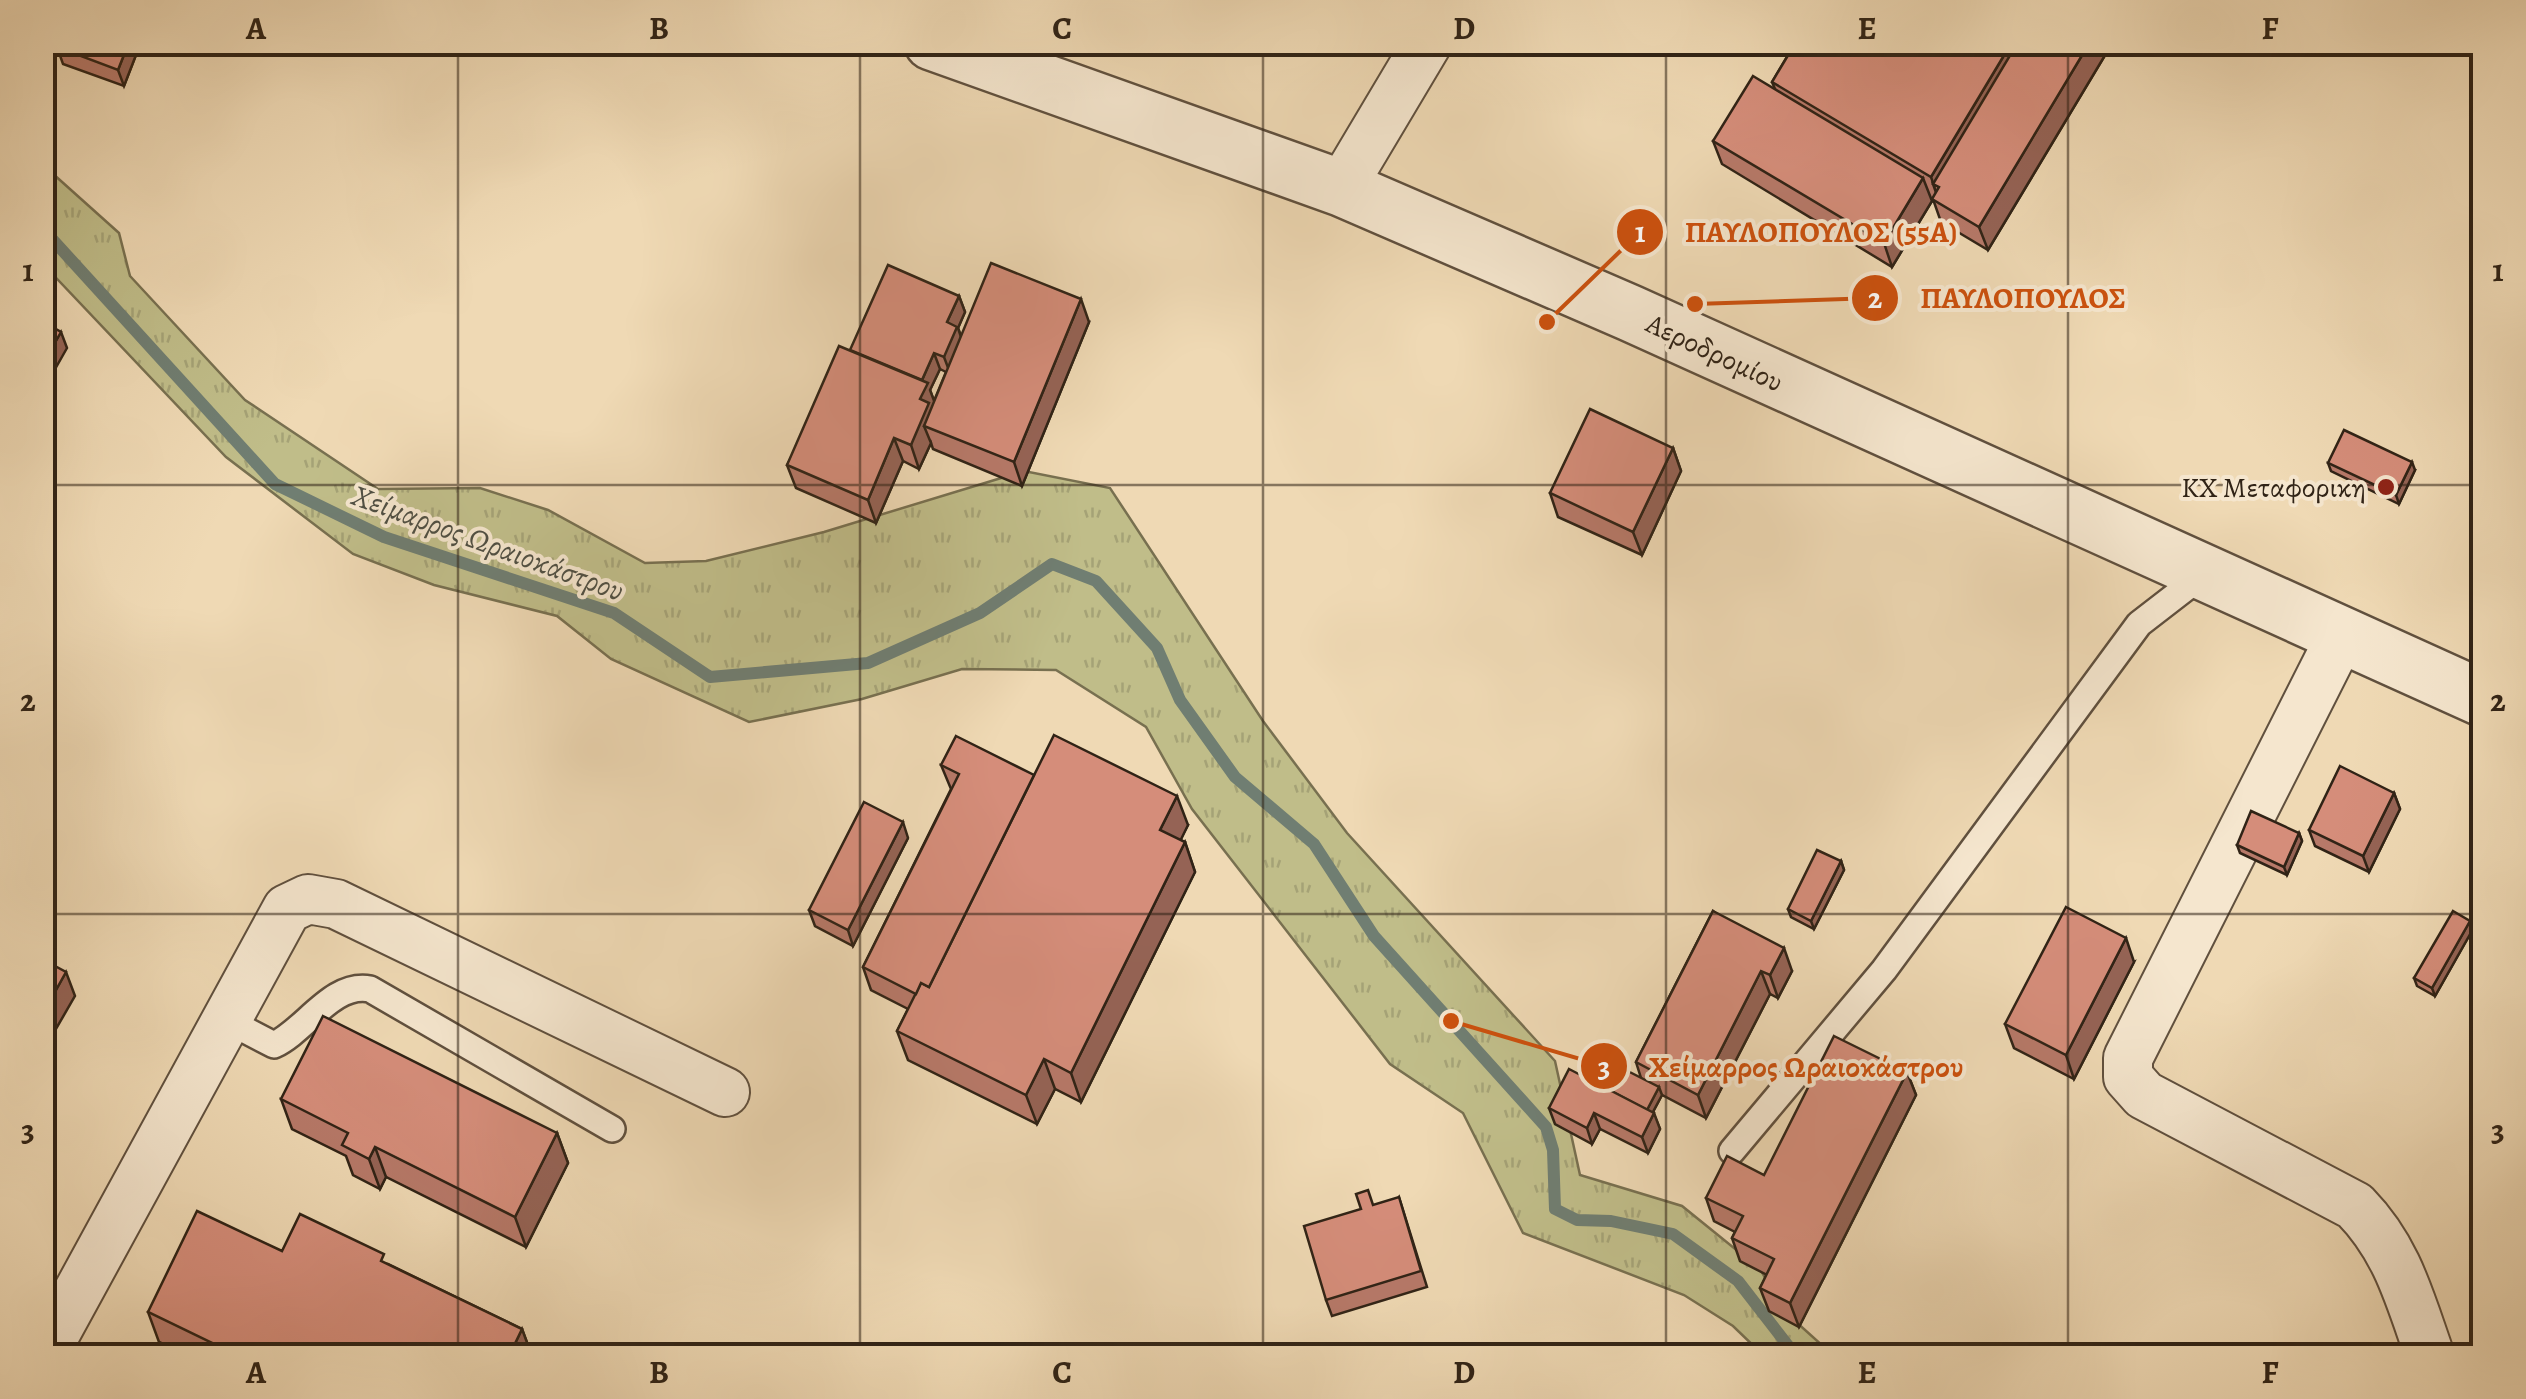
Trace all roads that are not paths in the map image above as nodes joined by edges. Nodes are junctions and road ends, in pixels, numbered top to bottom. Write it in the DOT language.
graph roads {
  1 [pos="932,42"];
  2 [pos="1428,42"];
  3 [pos="1342,188"];
  4 [pos="2205,574"];
  5 [pos="2342,634"];
  6 [pos="2484,699"];
  7 [pos="226,1020"];
  8 [pos="725,1092"];
  9 [pos="612,1129"];
  10 [pos="1732,1151"];
  11 [pos="43,1356"];
  12 [pos="2430,1356"];
  1 -- 3 [label="street, Αεροδρομίου"];
  2 -- 3 [label="street"];
  3 -- 4 [label="street, Αεροδρομίου"];
  4 -- 5 [label="street, Αεροδρομίου"];
  4 -- 10 [label="lane"];
  5 -- 6 [label="street, Αεροδρομίου"];
  5 -- 12 [label="street"];
  7 -- 8 [label="street"];
  7 -- 9 [label="lane"];
  7 -- 11 [label="street"];
}
